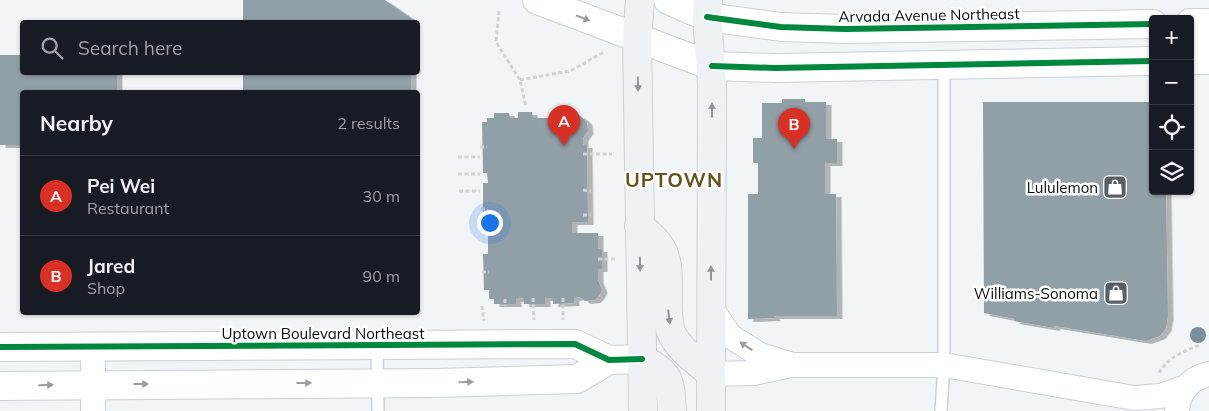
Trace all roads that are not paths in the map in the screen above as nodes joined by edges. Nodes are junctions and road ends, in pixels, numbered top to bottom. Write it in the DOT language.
graph roads {
  1 [pos="537,0"];
  2 [pos="640,0"];
  3 [pos="668,0"];
  4 [pos="707,9"];
  5 [pos="1197,23"];
  6 [pos="1149,24"];
  7 [pos="637,39"];
  8 [pos="1209,52"];
  9 [pos="1194,60"];
  10 [pos="1209,60"];
  11 [pos="1149,61"];
  12 [pos="944,64"];
  13 [pos="712,66"];
  14 [pos="639,226"];
  15 [pos="711,308"];
  16 [pos="377,345"];
  17 [pos="0,347"];
  18 [pos="93,347"];
  19 [pos="1205,351"];
  20 [pos="642,359"];
  21 [pos="609,360"];
  22 [pos="791,365"];
  23 [pos="944,365"];
  24 [pos="711,374"];
  25 [pos="1196,380"];
  26 [pos="378,383"];
  27 [pos="0,386"];
  28 [pos="93,398"];
  29 [pos="1134,398"];
  30 [pos="378,411"];
  31 [pos="643,411"];
  32 [pos="672,411"];
  33 [pos="711,411"];
  34 [pos="941,411"];
  35 [pos="1156,411"];
  36 [pos="1177,411"];
  1 -- 7 [label="street, one-way"];
  2 -- 7 [label="main road"];
  3 -- 4 [label="street, Arvada Avenue Northeast"];
  4 -- 6 [label="street, Arvada Avenue Northeast"];
  4 -- 13 [label="main road"];
  5 -- 8 [label="street"];
  7 -- 13 [label="street"];
  7 -- 14 [label="main road, one-way"];
  9 -- 10 [label="street"];
  11 -- 12 [label="street"];
  12 -- 13 [label="street"];
  12 -- 23 [label="lane"];
  15 -- 13 [label="main road, one-way"];
  14 -- 20 [label="main road, one-way"];
  14 -- 24 [label="main road, one-way"];
  22 -- 15 [label="street, one-way"];
  15 -- 24 [label="main road"];
  16 -- 18 [label="street, Uptown Boulevard Northeast"];
  16 -- 21 [label="street, Uptown Boulevard Northeast"];
  16 -- 26 [label="lane"];
  17 -- 18 [label="street, Uptown Boulevard Northeast"];
  18 -- 28 [label="street"];
  19 -- 25 [label="street"];
  20 -- 21 [label="street, Uptown Boulevard Northeast"];
  20 -- 31 [label="main road"];
  20 -- 32 [label="main road"];
  26 -- 21 [label="street, Uptown Boulevard Northeast, one-way"];
  22 -- 23 [label="street"];
  22 -- 24 [label="street"];
  23 -- 29 [label="street"];
  23 -- 34 [label="lane"];
  24 -- 33 [label="main road"];
  25 -- 29 [label="street"];
  25 -- 36 [label="street"];
  28 -- 26 [label="street, Uptown Boulevard Northeast, one-way"];
  26 -- 30 [label="lane"];
  27 -- 28 [label="street, Uptown Boulevard Northeast, one-way"];
  29 -- 35 [label="street"];
}
